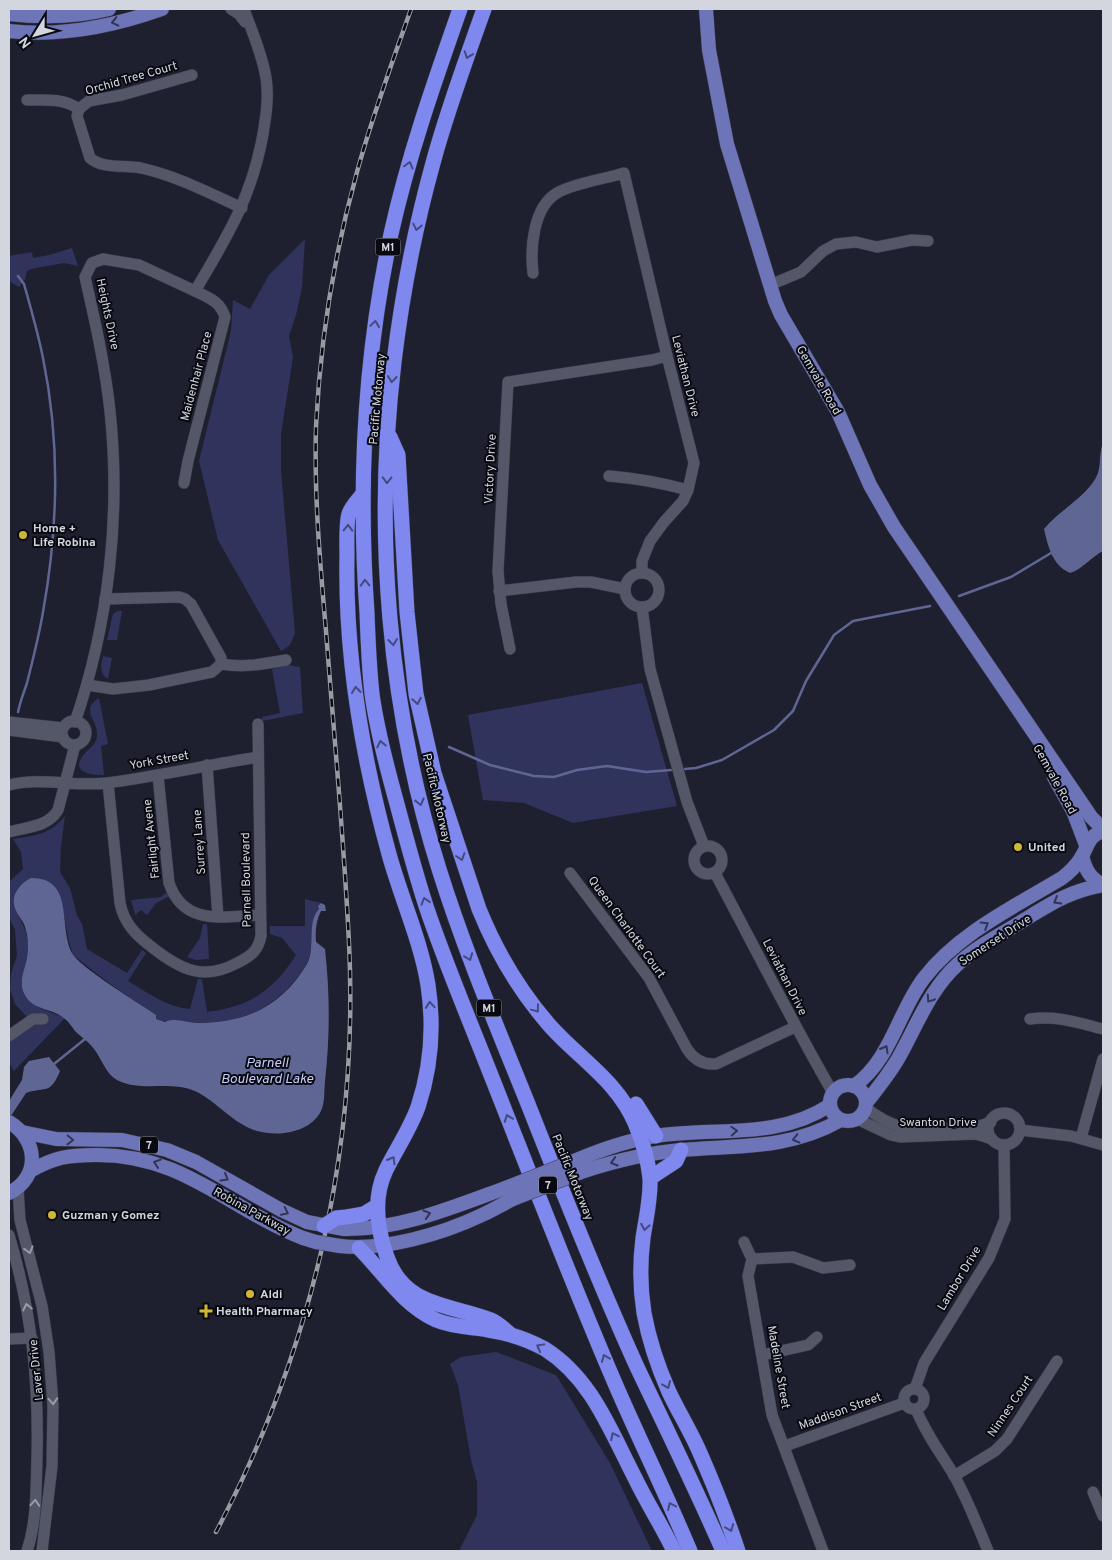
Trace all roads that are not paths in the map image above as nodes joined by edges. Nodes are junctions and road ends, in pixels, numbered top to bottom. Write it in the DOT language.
graph roads {
  1 [pos="110,9"];
  2 [pos="162,9"];
  3 [pos="230,9"];
  4 [pos="244,9"];
  5 [pos="460,9"];
  6 [pos="484,9"];
  7 [pos="706,9"];
  8 [pos="9,14"];
  9 [pos="9,31"];
  10 [pos="254,34"];
  11 [pos="192,75"];
  12 [pos="27,100"];
  13 [pos="79,109"];
  14 [pos="242,208"];
  15 [pos="928,241"];
  16 [pos="533,273"];
  17 [pos="770,285"];
  18 [pos="195,291"];
  19 [pos="667,356"];
  20 [pos="388,431"];
  21 [pos="609,476"];
  22 [pos="184,483"];
  23 [pos="688,490"];
  24 [pos="362,494"];
  25 [pos="642,573"];
  26 [pos="625,589"];
  27 [pos="500,591"];
  28 [pos="105,599"];
  29 [pos="642,607"];
  30 [pos="510,649"];
  31 [pos="286,660"];
  32 [pos="221,664"];
  33 [pos="88,685"];
  34 [pos="1021,715"];
  35 [pos="9,722"];
  36 [pos="75,722"];
  37 [pos="258,724"];
  38 [pos="9,730"];
  39 [pos="63,733"];
  40 [pos="75,745"];
  41 [pos="258,757"];
  42 [pos="207,765"];
  43 [pos="158,776"];
  44 [pos="108,783"];
  45 [pos="65,784"];
  46 [pos="9,785"];
  47 [pos="1103,830"];
  48 [pos="9,832"];
  49 [pos="704,846"];
  50 [pos="1084,851"];
  51 [pos="570,873"];
  52 [pos="715,873"];
  53 [pos="1103,885"];
  54 [pos="260,915"];
  55 [pos="218,917"];
  56 [pos="43,1019"];
  57 [pos="1030,1019"];
  58 [pos="795,1028"];
  59 [pos="1103,1029"];
  60 [pos="9,1036"];
  61 [pos="1103,1060"];
  62 [pos="590,1064"];
  63 [pos="854,1086"];
  64 [pos="831,1099"];
  65 [pos="863,1110"];
  66 [pos="841,1120"];
  67 [pos="991,1122"];
  68 [pos="15,1126"];
  69 [pos="1020,1130"];
  70 [pos="656,1136"];
  71 [pos="1082,1138"];
  72 [pos="641,1139"];
  73 [pos="992,1139"];
  74 [pos="1004,1145"];
  75 [pos="1103,1145"];
  76 [pos="681,1150"];
  77 [pos="645,1155"];
  78 [pos="581,1165"];
  79 [pos="30,1171"];
  80 [pos="650,1178"];
  81 [pos="13,1190"];
  82 [pos="510,1193"];
  83 [pos="377,1206"];
  84 [pos="346,1223"];
  85 [pos="324,1226"];
  86 [pos="380,1227"];
  87 [pos="9,1235"];
  88 [pos="744,1242"];
  89 [pos="384,1245"];
  90 [pos="359,1248"];
  91 [pos="752,1259"];
  92 [pos="850,1266"];
  93 [pos="510,1334"];
  94 [pos="817,1337"];
  95 [pos="32,1338"];
  96 [pos="9,1339"];
  97 [pos="763,1356"];
  98 [pos="1056,1360"];
  99 [pos="914,1389"];
  100 [pos="904,1403"];
  101 [pos="916,1410"];
  102 [pos="785,1446"];
  103 [pos="954,1476"];
  104 [pos="1093,1492"];
  105 [pos="1103,1516"];
  106 [pos="27,1551"];
  107 [pos="42,1551"];
  108 [pos="674,1551"];
  109 [pos="690,1551"];
  110 [pos="723,1551"];
  111 [pos="738,1551"];
  112 [pos="823,1551"];
  113 [pos="988,1551"];
  1 -- 8 [label="main road"];
  2 -- 9 [label="main road, one-way"];
  3 -- 10 [label="street"];
  4 -- 10 [label="street"];
  24 -- 5 [label="highway, Pacific Motorway / M1, one-way"];
  6 -- 20 [label="highway, Pacific Motorway / M1, one-way"];
  7 -- 17 [label="main road, Gemvale Road"];
  10 -- 14 [label="street"];
  11 -- 13 [label="street, Orchid Tree Court"];
  12 -- 13 [label="street, Orchid Tree Court"];
  13 -- 14 [label="street, Orchid Tree Court"];
  14 -- 18 [label="street"];
  15 -- 17 [label="street"];
  16 -- 19 [label="street, Leviathan Drive"];
  17 -- 34 [label="main road, Gemvale Road"];
  18 -- 22 [label="street, Maidenhair Place"];
  18 -- 28 [label="street, Heights Drive"];
  19 -- 23 [label="street, Leviathan Drive"];
  19 -- 27 [label="street, Victory Drive"];
  20 -- 62 [label="highway, one-way"];
  20 -- 110 [label="highway, Pacific Motorway / M1, one-way"];
  21 -- 23 [label="street"];
  23 -- 25 [label="street, Leviathan Drive"];
  83 -- 24 [label="highway, one-way"];
  109 -- 24 [label="highway, Pacific Motorway / M1, one-way"];
  25 -- 26 [label="street"];
  25 -- 29 [label="street"];
  26 -- 27 [label="street"];
  26 -- 29 [label="street"];
  27 -- 30 [label="street"];
  28 -- 32 [label="street"];
  28 -- 33 [label="street, Heights Drive"];
  29 -- 49 [label="street"];
  31 -- 32 [label="street"];
  32 -- 33 [label="street"];
  33 -- 36 [label="street, Heights Drive"];
  34 -- 47 [label="main road, Gemvale Road"];
  34 -- 50 [label="main road, Gemvale Road"];
  35 -- 39 [label="street"];
  36 -- 39 [label="street"];
  36 -- 40 [label="street"];
  37 -- 41 [label="street, Parnell Boulevard"];
  38 -- 39 [label="street"];
  39 -- 40 [label="street"];
  40 -- 45 [label="street"];
  41 -- 42 [label="street, York Street"];
  41 -- 54 [label="street, Parnell Boulevard"];
  42 -- 43 [label="street, York Street"];
  42 -- 55 [label="street, Surrey Lane"];
  43 -- 44 [label="street, York Street"];
  43 -- 55 [label="street, Fairlight Avene"];
  44 -- 45 [label="street, York Street"];
  44 -- 54 [label="street, Parnell Boulevard"];
  45 -- 46 [label="street, York Street"];
  45 -- 48 [label="street"];
  47 -- 50 [label="main road, Somerset Drive"];
  49 -- 52 [label="street"];
  49 -- 52 [label="street"];
  50 -- 53 [label="main road, Somerset Drive"];
  63 -- 50 [label="main road, Somerset Drive, one-way"];
  51 -- 58 [label="street, Queen Charlotte Court"];
  52 -- 58 [label="street, Leviathan Drive"];
  53 -- 65 [label="main road, Somerset Drive, one-way"];
  54 -- 55 [label="street, Fairlight Avene"];
  56 -- 60 [label="street"];
  57 -- 59 [label="street"];
  58 -- 64 [label="street, Leviathan Drive"];
  61 -- 71 [label="street"];
  62 -- 70 [label="highway"];
  62 -- 72 [label="highway"];
  63 -- 64 [label="main road, Somerset Drive"];
  63 -- 65 [label="main road"];
  64 -- 66 [label="main road"];
  70 -- 64 [label="main road, Somerset Drive, one-way"];
  65 -- 66 [label="main road"];
  65 -- 67 [label="street, Swanton Drive"];
  65 -- 73 [label="street, Swanton Drive"];
  66 -- 76 [label="main road, one-way"];
  67 -- 69 [label="street"];
  67 -- 73 [label="street"];
  68 -- 79 [label="main road"];
  68 -- 85 [label="main road, Robina Parkway / 7, one-way, bridge"];
  69 -- 71 [label="street"];
  69 -- 74 [label="street"];
  70 -- 72 [label="main road, Somerset Drive"];
  71 -- 75 [label="street"];
  72 -- 77 [label="highway"];
  72 -- 78 [label="main road, Robina Parkway / 7"];
  73 -- 74 [label="street"];
  74 -- 99 [label="street, Lambor Drive"];
  76 -- 77 [label="main road"];
  76 -- 80 [label="highway"];
  77 -- 78 [label="main road, Robina Parkway / 7, one-way"];
  77 -- 80 [label="highway"];
  78 -- 82 [label="main road, Robina Parkway / 7, bridge"];
  79 -- 81 [label="main road, 7"];
  90 -- 79 [label="main road, Robina Parkway / 7, one-way, bridge"];
  80 -- 111 [label="highway, one-way"];
  81 -- 107 [label="street, Laver Drive, one-way"];
  86 -- 82 [label="main road, Robina Parkway / 7, one-way"];
  82 -- 89 [label="main road, Robina Parkway / 7"];
  83 -- 84 [label="highway"];
  83 -- 86 [label="highway"];
  84 -- 85 [label="highway, bridge"];
  84 -- 86 [label="main road, Robina Parkway / 7"];
  86 -- 89 [label="highway"];
  95 -- 87 [label="street, Laver Drive, one-way"];
  88 -- 91 [label="street"];
  89 -- 90 [label="main road, Robina Parkway / 7"];
  89 -- 93 [label="highway"];
  90 -- 93 [label="highway"];
  91 -- 92 [label="street"];
  91 -- 97 [label="street, Madeline Street"];
  108 -- 93 [label="highway, one-way"];
  94 -- 97 [label="street"];
  95 -- 96 [label="street"];
  106 -- 95 [label="street, Laver Drive, one-way"];
  97 -- 102 [label="street, Madeline Street"];
  98 -- 103 [label="street, Ninnes Court"];
  99 -- 100 [label="street, Lambor Drive"];
  99 -- 101 [label="street"];
  100 -- 101 [label="street"];
  100 -- 102 [label="street, Maddison Street"];
  101 -- 103 [label="street"];
  102 -- 112 [label="street, Madeline Street"];
  103 -- 113 [label="street"];
  104 -- 105 [label="street"];
}
